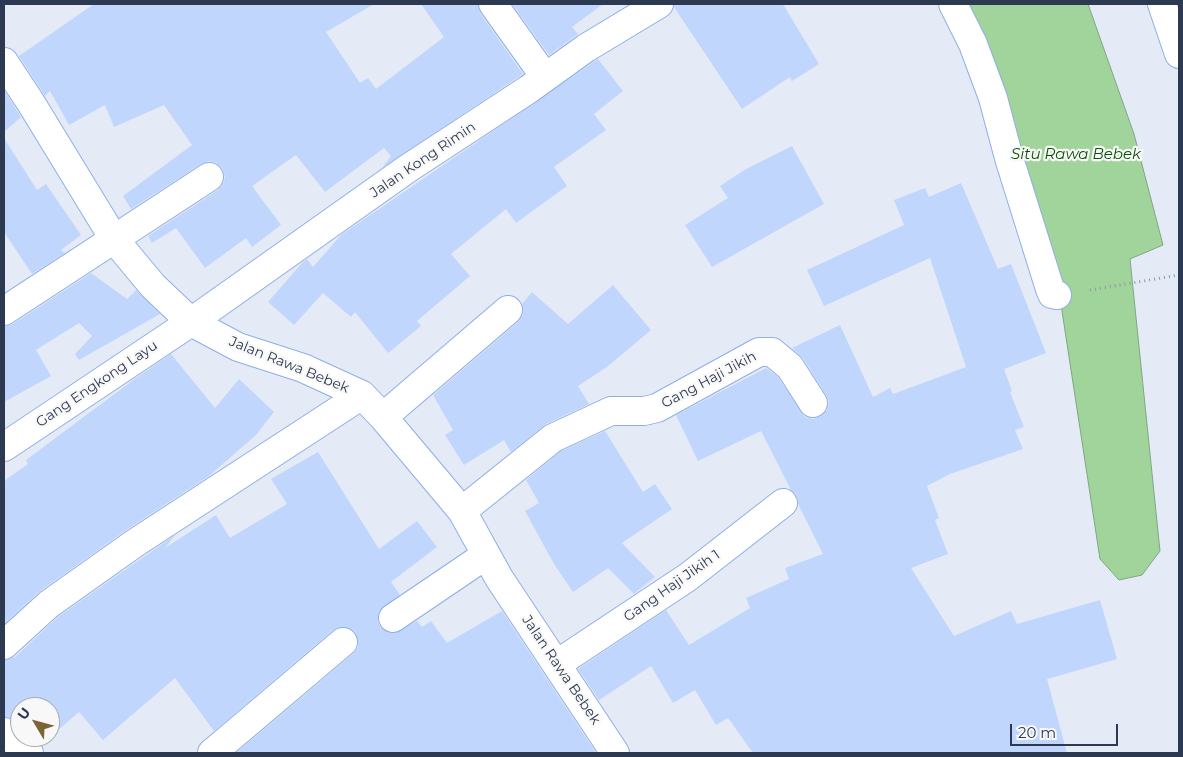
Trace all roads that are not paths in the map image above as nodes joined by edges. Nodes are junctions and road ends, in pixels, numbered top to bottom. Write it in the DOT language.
graph roads {
  1 [pos="493,4"];
  2 [pos="659,4"];
  3 [pos="953,4"];
  4 [pos="1162,4"];
  5 [pos="1179,54"];
  6 [pos="4,62"];
  7 [pos="545,77"];
  8 [pos="209,177"];
  9 [pos="114,239"];
  10 [pos="1057,295"];
  11 [pos="4,310"];
  12 [pos="508,310"];
  13 [pos="191,322"];
  14 [pos="362,395"];
  15 [pos="813,403"];
  16 [pos="383,417"];
  17 [pos="4,447"];
  18 [pos="783,503"];
  19 [pos="462,511"];
  20 [pos="486,555"];
  21 [pos="393,618"];
  22 [pos="343,642"];
  23 [pos="4,645"];
  24 [pos="557,664"];
  25 [pos="4,732"];
  26 [pos="29,753"];
  27 [pos="212,753"];
  28 [pos="615,753"];
  1 -- 7 [label="street"];
  2 -- 7 [label="street, Jalan Kong Rimin"];
  3 -- 10 [label="street"];
  4 -- 5 [label="street"];
  6 -- 9 [label="street, Jalan Rawa Bebek"];
  7 -- 13 [label="street, Jalan Kong Rimin"];
  8 -- 9 [label="street"];
  9 -- 11 [label="street"];
  9 -- 13 [label="street, Jalan Rawa Bebek"];
  12 -- 16 [label="street"];
  13 -- 14 [label="street, Jalan Rawa Bebek"];
  13 -- 17 [label="street, Gang Engkong Layu"];
  14 -- 16 [label="street, Jalan Rawa Bebek"];
  14 -- 23 [label="street"];
  15 -- 19 [label="street, Gang Haji Jikih"];
  16 -- 19 [label="street, Jalan Rawa Bebek"];
  18 -- 24 [label="street, Gang Haji Jikih 1"];
  19 -- 20 [label="street, Jalan Rawa Bebek"];
  20 -- 21 [label="street"];
  20 -- 24 [label="street, Jalan Rawa Bebek"];
  22 -- 27 [label="street"];
  24 -- 28 [label="street, Jalan Rawa Bebek"];
  25 -- 26 [label="street"];
}
